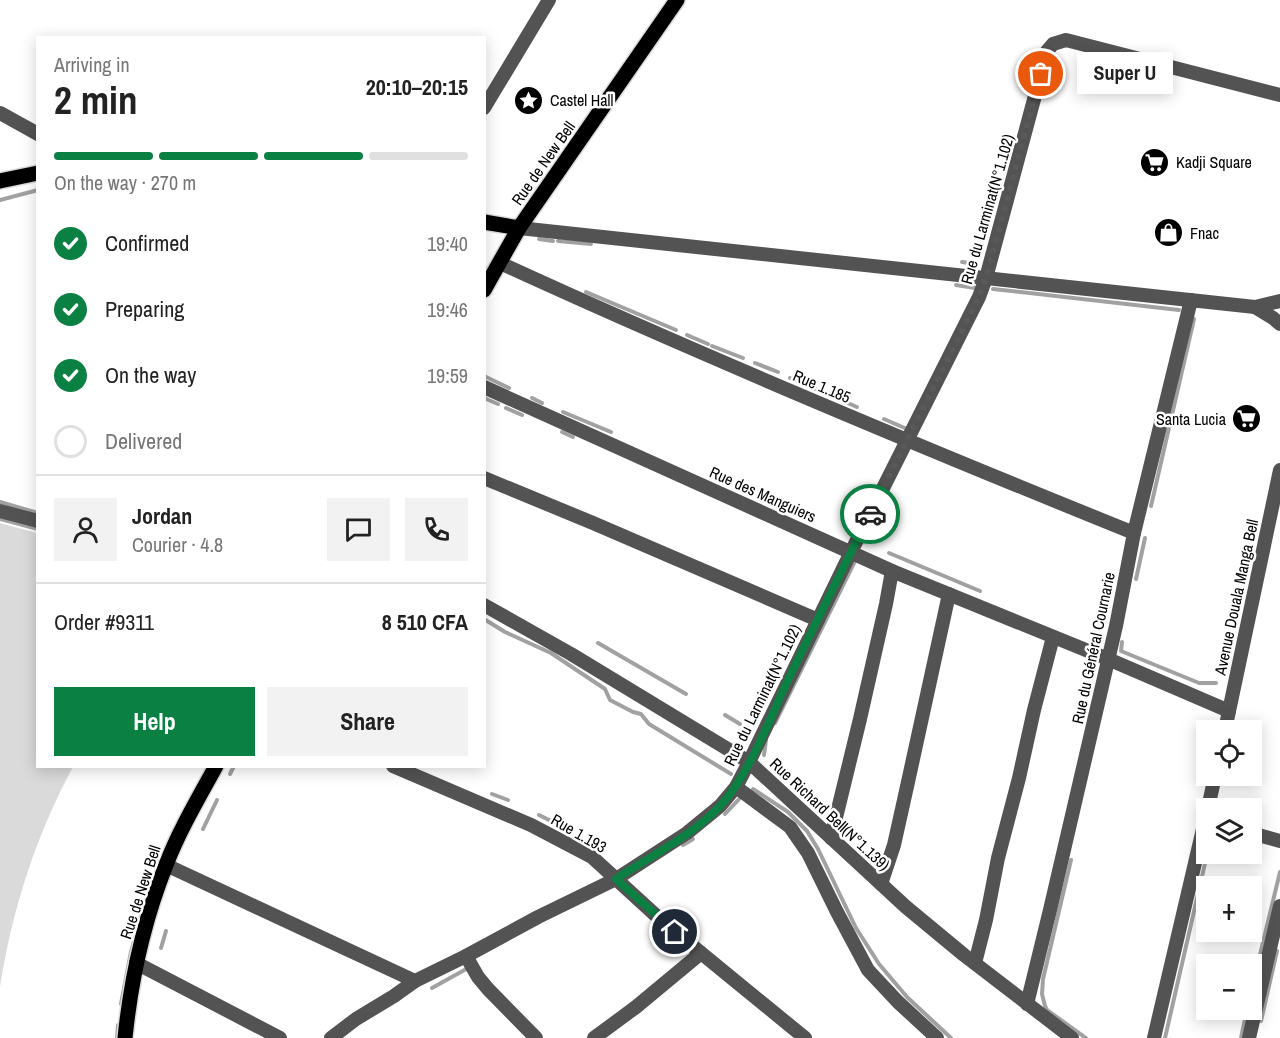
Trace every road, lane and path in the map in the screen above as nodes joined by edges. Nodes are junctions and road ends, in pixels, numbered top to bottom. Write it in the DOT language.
graph roads {
  1 [pos="549,0"];
  2 [pos="677,0"];
  3 [pos="1280,95"];
  4 [pos="486,105"];
  5 [pos="0,113"];
  6 [pos="36,133"];
  7 [pos="36,173"];
  8 [pos="0,181"];
  9 [pos="486,222"];
  10 [pos="519,228"];
  11 [pos="500,263"];
  12 [pos="986,278"];
  13 [pos="486,287"];
  14 [pos="1191,300"];
  15 [pos="1280,301"];
  16 [pos="1255,307"];
  17 [pos="1280,324"];
  18 [pos="486,388"];
  19 [pos="908,441"];
  20 [pos="1280,470"];
  21 [pos="486,479"];
  22 [pos="0,511"];
  23 [pos="36,520"];
  24 [pos="1134,532"];
  25 [pos="1266,535"];
  26 [pos="1280,539"];
  27 [pos="851,552"];
  28 [pos="892,572"];
  29 [pos="949,594"];
  30 [pos="486,606"];
  31 [pos="818,620"];
  32 [pos="1053,637"];
  33 [pos="1108,659"];
  34 [pos="1229,711"];
  35 [pos="1227,720"];
  36 [pos="749,762"];
  37 [pos="215,768"];
  38 [pos="398,768"];
  39 [pos="736,787"];
  40 [pos="1262,836"];
  41 [pos="831,838"];
  42 [pos="1280,841"];
  43 [pos="1196,860"];
  44 [pos="166,864"];
  45 [pos="616,879"];
  46 [pos="881,884"];
  47 [pos="1280,906"];
  48 [pos="1277,931"];
  49 [pos="701,953"];
  50 [pos="466,956"];
  51 [pos="136,963"];
  52 [pos="975,963"];
  53 [pos="415,981"];
  54 [pos="1027,1004"];
  55 [pos="125,1038"];
  56 [pos="280,1038"];
  57 [pos="331,1038"];
  58 [pos="536,1038"];
  59 [pos="594,1038"];
  60 [pos="805,1038"];
  61 [pos="937,1038"];
  62 [pos="1072,1038"];
  63 [pos="1154,1038"];
  64 [pos="1249,1038"];
  1 -- 4 [label="street"];
  2 -- 10 [label="main road, Rue de New Bell"];
  3 -- 12 [label="street, Rue du Larminat(N°1.102)"];
  5 -- 6 [label="street"];
  7 -- 8 [label="main road"];
  9 -- 10 [label="main road"];
  10 -- 11 [label="main road, Rue de New Bell"];
  10 -- 12 [label="street"];
  11 -- 13 [label="main road, Rue de New Bell"];
  11 -- 19 [label="street, Rue 1.185"];
  12 -- 14 [label="street"];
  12 -- 19 [label="street, Rue du Larminat(N°1.102)"];
  14 -- 16 [label="street"];
  14 -- 24 [label="street, Rue du Général Cournarie"];
  15 -- 16 [label="street"];
  16 -- 17 [label="street"];
  18 -- 27 [label="street, Rue des Manguiers"];
  19 -- 24 [label="street, Rue 1.185"];
  19 -- 27 [label="street, Rue du Larminat(N°1.102)"];
  20 -- 25 [label="street, Avenue Douala Manga Bell"];
  21 -- 31 [label="street"];
  22 -- 23 [label="street"];
  24 -- 33 [label="street, Rue du Général Cournarie"];
  25 -- 26 [label="street"];
  25 -- 34 [label="street, Avenue Douala Manga Bell"];
  27 -- 28 [label="street, Rue des Manguiers"];
  27 -- 31 [label="street, Rue du Larminat(N°1.102)"];
  28 -- 29 [label="street, Rue des Manguiers"];
  28 -- 41 [label="street"];
  29 -- 32 [label="street, Rue des Manguiers"];
  29 -- 46 [label="street"];
  30 -- 36 [label="street, Rue Richard Bell(N°1.139)"];
  31 -- 36 [label="street, Rue du Larminat(N°1.102)"];
  32 -- 33 [label="street, Rue des Manguiers"];
  32 -- 52 [label="street"];
  33 -- 34 [label="street, Rue des Manguiers"];
  33 -- 54 [label="street, Rue du Général Cournarie"];
  34 -- 35 [label="street, Avenue Douala Manga Bell"];
  36 -- 39 [label="street, Rue du Larminat(N°1.102)"];
  36 -- 41 [label="street, Rue Richard Bell(N°1.139)"];
  37 -- 44 [label="main road, Rue de New Bell"];
  38 -- 45 [label="street, Rue 1.193"];
  39 -- 45 [label="street, Rue du Larminat(N°1.102)"];
  39 -- 61 [label="street"];
  40 -- 42 [label="street"];
  41 -- 46 [label="street, Rue Richard Bell(N°1.139)"];
  43 -- 63 [label="street"];
  44 -- 51 [label="main road, Rue de New Bell"];
  44 -- 53 [label="street"];
  45 -- 49 [label="street, Rue 1.193"];
  45 -- 50 [label="street, Rue du Larminat(N°1.102)"];
  46 -- 52 [label="street, Rue Richard Bell(N°1.139)"];
  47 -- 48 [label="street"];
  48 -- 64 [label="street"];
  49 -- 59 [label="street"];
  49 -- 60 [label="street, Rue 1.193"];
  50 -- 53 [label="street, Rue du Larminat(N°1.102)"];
  50 -- 58 [label="street"];
  51 -- 55 [label="main road, Rue de New Bell"];
  51 -- 56 [label="street"];
  52 -- 54 [label="street, Rue Richard Bell(N°1.139)"];
  53 -- 57 [label="street, Rue du Larminat(N°1.102)"];
  54 -- 62 [label="street, Rue Richard Bell(N°1.139)"];
}
